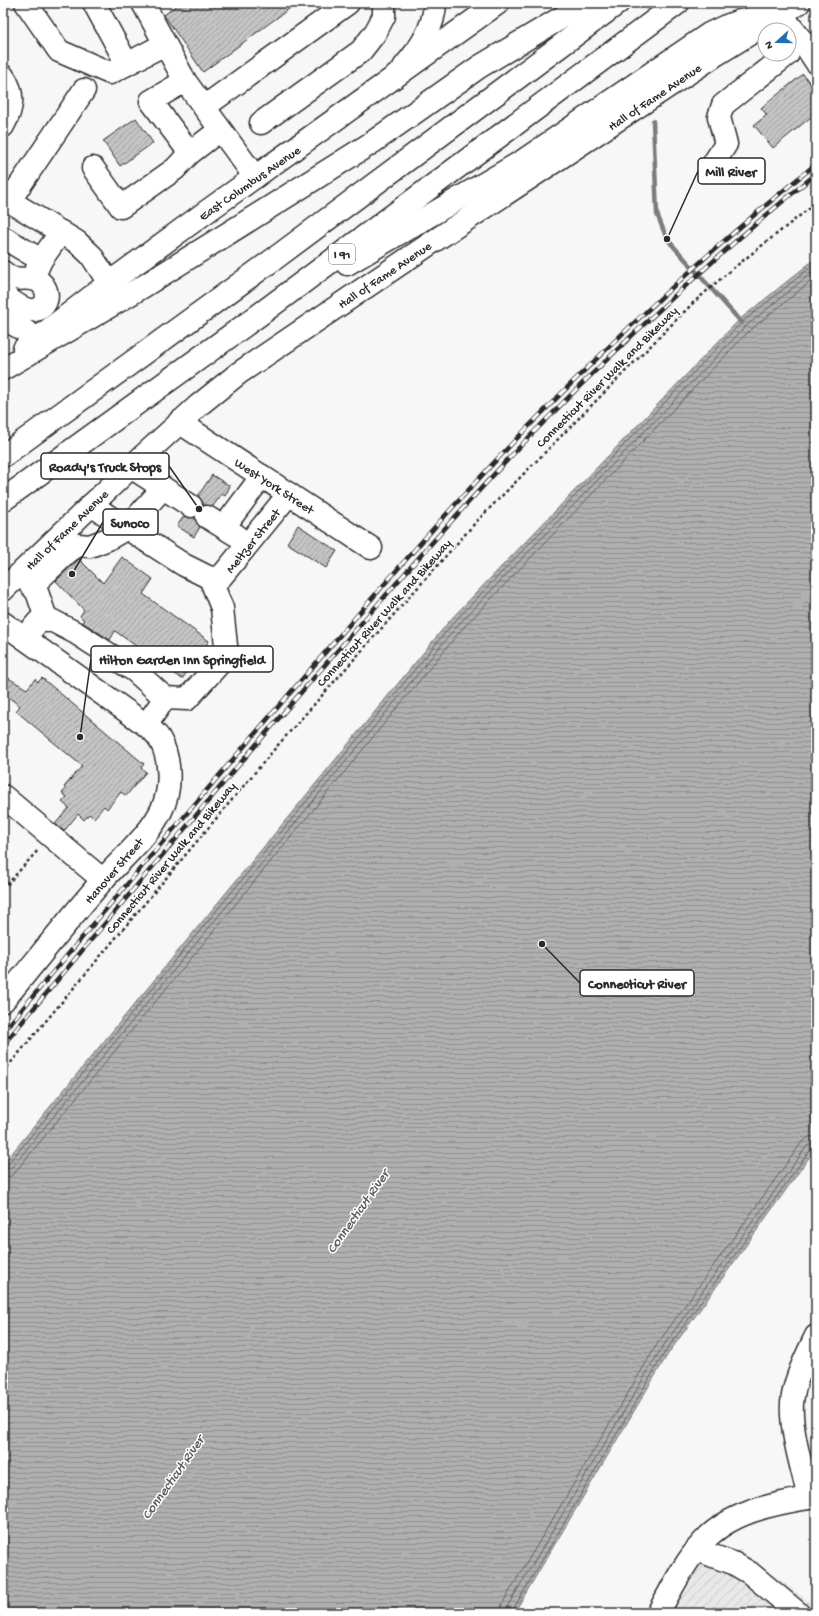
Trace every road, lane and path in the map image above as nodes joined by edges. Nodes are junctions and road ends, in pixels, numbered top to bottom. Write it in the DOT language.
graph roads {
  1 [pos="26,3"];
  2 [pos="94,3"];
  3 [pos="348,3"];
  4 [pos="384,3"];
  5 [pos="435,3"];
  6 [pos="498,3"];
  7 [pos="586,3"];
  8 [pos="618,3"];
  9 [pos="678,3"];
  10 [pos="150,6"];
  11 [pos="790,7"];
  12 [pos="165,44"];
  13 [pos="799,46"];
  14 [pos="816,62"];
  15 [pos="127,64"];
  16 [pos="398,74"];
  17 [pos="3,76"];
  18 [pos="185,81"];
  19 [pos="84,90"];
  20 [pos="204,107"];
  21 [pos="261,123"];
  22 [pos="3,126"];
  23 [pos="220,130"];
  24 [pos="190,153"];
  25 [pos="93,168"];
  26 [pos="710,169"];
  27 [pos="255,177"];
  28 [pos="6,198"];
  29 [pos="816,202"];
  30 [pos="61,232"];
  31 [pos="4,238"];
  32 [pos="37,269"];
  33 [pos="3,272"];
  34 [pos="109,283"];
  35 [pos="3,295"];
  36 [pos="259,315"];
  37 [pos="3,318"];
  38 [pos="37,338"];
  39 [pos="3,365"];
  40 [pos="3,369"];
  41 [pos="179,422"];
  42 [pos="3,456"];
  43 [pos="131,467"];
  44 [pos="262,476"];
  45 [pos="163,488"];
  46 [pos="289,494"];
  47 [pos="3,500"];
  48 [pos="91,505"];
  49 [pos="207,517"];
  50 [pos="126,528"];
  51 [pos="63,544"];
  52 [pos="248,544"];
  53 [pos="371,548"];
  54 [pos="210,578"];
  55 [pos="26,580"];
  56 [pos="3,590"];
  57 [pos="47,620"];
  58 [pos="3,623"];
  59 [pos="24,638"];
  60 [pos="165,698"];
  61 [pos="146,724"];
  62 [pos="3,796"];
  63 [pos="50,836"];
  64 [pos="103,880"];
  65 [pos="3,889"];
  66 [pos="3,1001"];
  67 [pos="3,1072"];
  68 [pos="816,1336"];
  69 [pos="813,1498"];
  70 [pos="696,1550"];
  71 [pos="786,1609"];
  72 [pos="658,1613"];
  1 -- 15 [label="main road"];
  2 -- 15 [label="main road"];
  3 -- 20 [label="main road"];
  4 -- 21 [label="main road"];
  5 -- 16 [label="main road"];
  6 -- 16 [label="main road, East Columbus Avenue"];
  7 -- 40 [label="main road"];
  8 -- 42 [label="main road"];
  9 -- 36 [label="main road, I 91"];
  10 -- 12 [label="main road"];
  11 -- 13 [label="main road"];
  11 -- 36 [label="main road"];
  11 -- 41 [label="main road, Hall of Fame Avenue"];
  12 -- 15 [label="main road"];
  12 -- 18 [label="main road"];
  13 -- 14 [label="main road"];
  13 -- 26 [label="main road"];
  16 -- 27 [label="main road, East Columbus Avenue"];
  17 -- 22 [label="main road"];
  18 -- 20 [label="main road"];
  18 -- 24 [label="main road"];
  19 -- 28 [label="main road"];
  20 -- 23 [label="main road"];
  23 -- 24 [label="main road"];
  23 -- 27 [label="main road"];
  24 -- 25 [label="main road"];
  27 -- 34 [label="main road, East Columbus Avenue"];
  28 -- 30 [label="main road"];
  29 -- 67 [label="path, Connecticut River Walk and Bikeway"];
  30 -- 32 [label="main road"];
  30 -- 34 [label="main road"];
  31 -- 32 [label="main road"];
  32 -- 33 [label="main road"];
  32 -- 35 [label="main road"];
  34 -- 38 [label="main road, East Columbus Avenue"];
  36 -- 47 [label="main road, I 91"];
  37 -- 38 [label="main road"];
  38 -- 39 [label="main road, East Columbus Avenue"];
  41 -- 43 [label="main road, Hall of Fame Avenue"];
  41 -- 44 [label="main road, West York Street"];
  43 -- 45 [label="main road"];
  43 -- 48 [label="main road, Hall of Fame Avenue"];
  44 -- 46 [label="main road, West York Street"];
  44 -- 49 [label="main road"];
  45 -- 49 [label="main road"];
  45 -- 50 [label="main road"];
  46 -- 52 [label="main road, Meltzer Street"];
  46 -- 53 [label="main road, West York Street"];
  48 -- 50 [label="main road"];
  48 -- 51 [label="main road, Hall of Fame Avenue"];
  49 -- 52 [label="main road"];
  50 -- 51 [label="main road"];
  50 -- 54 [label="main road"];
  51 -- 55 [label="main road, Hall of Fame Avenue"];
  52 -- 54 [label="main road, Meltzer Street"];
  54 -- 60 [label="main road"];
  55 -- 56 [label="main road, Hall of Fame Avenue"];
  55 -- 57 [label="main road"];
  57 -- 59 [label="main road"];
  57 -- 60 [label="main road"];
  58 -- 59 [label="main road, Hanover Street"];
  59 -- 61 [label="main road, Hanover Street"];
  60 -- 61 [label="main road"];
  61 -- 64 [label="main road, Hanover Street"];
  62 -- 63 [label="main road"];
  63 -- 64 [label="main road"];
  63 -- 65 [label="path"];
  64 -- 66 [label="main road, Hanover Street"];
  68 -- 69 [label="main road"];
  69 -- 70 [label="main road"];
  70 -- 71 [label="main road"];
  70 -- 72 [label="main road"];
}
